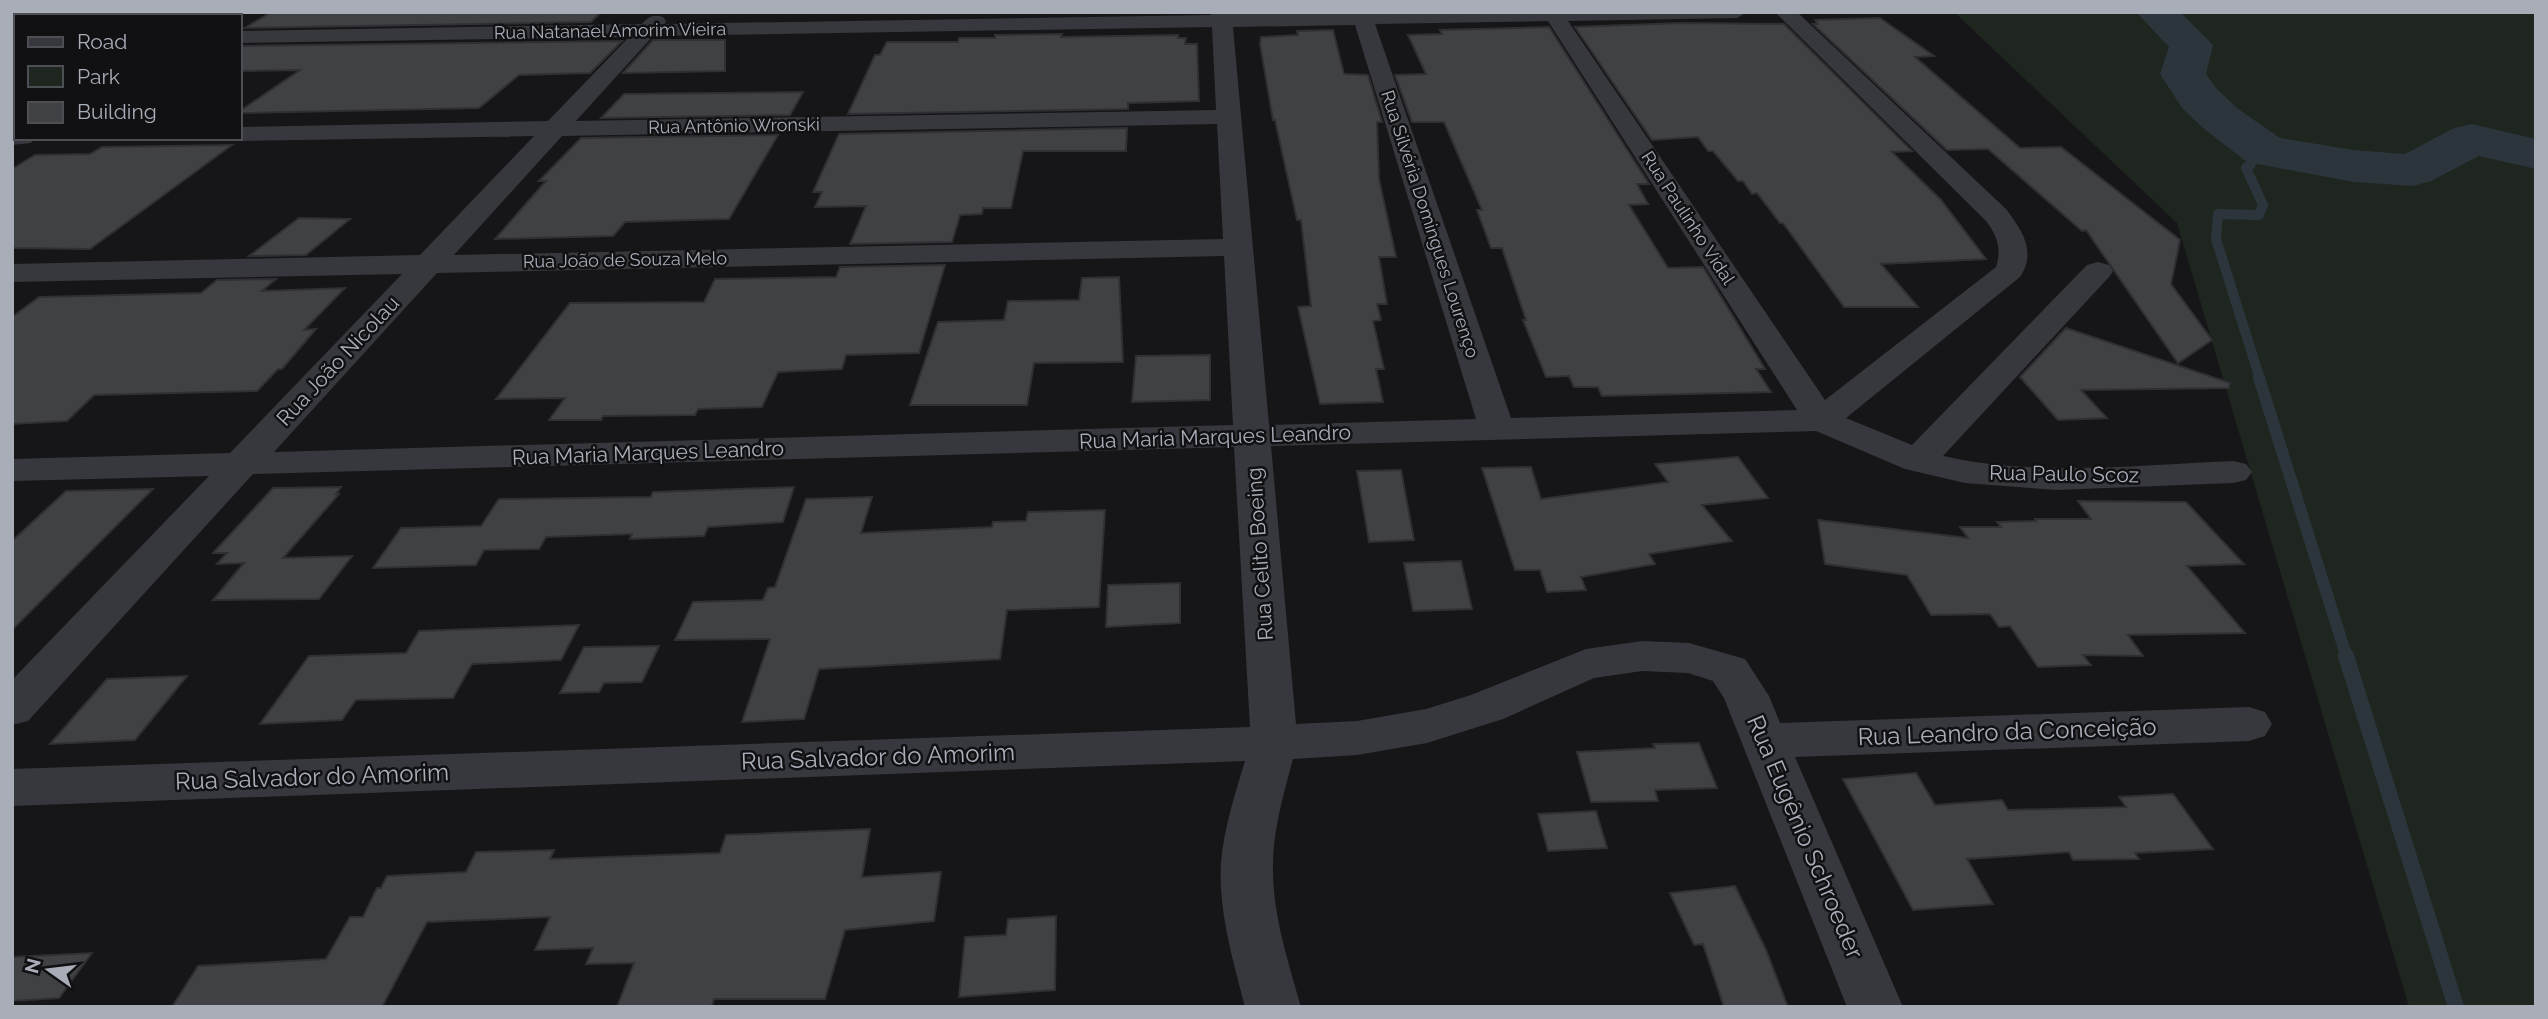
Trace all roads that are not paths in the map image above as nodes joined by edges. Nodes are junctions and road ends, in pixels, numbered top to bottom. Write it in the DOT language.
graph roads {
  1 [pos="1737,12"];
  2 [pos="1785,12"];
  3 [pos="1555,15"];
  4 [pos="1221,17"];
  5 [pos="1363,18"];
  6 [pos="656,21"];
  7 [pos="242,37"];
  8 [pos="1228,117"];
  9 [pos="555,129"];
  10 [pos="242,134"];
  11 [pos="1238,247"];
  12 [pos="429,264"];
  13 [pos="2098,271"];
  14 [pos="12,273"];
  15 [pos="1821,420"];
  16 [pos="1497,429"];
  17 [pos="1252,436"];
  18 [pos="1918,461"];
  19 [pos="242,464"];
  20 [pos="12,470"];
  21 [pos="2234,472"];
  22 [pos="1729,670"];
  23 [pos="12,709"];
  24 [pos="2249,724"];
  25 [pos="1765,741"];
  26 [pos="1274,743"];
  27 [pos="12,788"];
  28 [pos="1273,1007"];
  29 [pos="1875,1007"];
  1 -- 3 [label="street, Rua Natanael Amorim Vieira"];
  2 -- 15 [label="street"];
  3 -- 5 [label="street, Rua Natanael Amorim Vieira"];
  3 -- 15 [label="street, Rua Paulinho Vidal"];
  4 -- 5 [label="street, Rua Natanael Amorim Vieira"];
  4 -- 6 [label="street, Rua Natanael Amorim Vieira"];
  4 -- 8 [label="street, Rua Celito Boeing"];
  5 -- 16 [label="street, Rua Silvéria Domingues Lourenço"];
  6 -- 7 [label="street, Rua Natanael Amorim Vieira"];
  6 -- 9 [label="street, Rua João Nicolau"];
  8 -- 9 [label="street, Rua Antônio Wronski"];
  8 -- 11 [label="street, Rua Celito Boeing"];
  9 -- 10 [label="street, Rua Antônio Wronski"];
  9 -- 12 [label="street, Rua João Nicolau"];
  11 -- 12 [label="street, Rua João de Souza Melo"];
  11 -- 17 [label="street, Rua Celito Boeing"];
  12 -- 14 [label="street, Rua João de Souza Melo"];
  12 -- 19 [label="street, Rua João Nicolau"];
  13 -- 18 [label="street"];
  15 -- 16 [label="street, Rua Maria Marques Leandro"];
  15 -- 18 [label="street, Rua Paulo Scoz"];
  16 -- 17 [label="street, Rua Maria Marques Leandro"];
  17 -- 19 [label="street, Rua Maria Marques Leandro"];
  17 -- 26 [label="street, Rua Celito Boeing"];
  18 -- 21 [label="street, Rua Paulo Scoz"];
  19 -- 20 [label="street, Rua Maria Marques Leandro"];
  19 -- 23 [label="street, Rua João Nicolau"];
  22 -- 25 [label="street, Rua Eugênio Schroeder"];
  22 -- 26 [label="street, Rua Salvador do Amorim"];
  24 -- 25 [label="street, Rua Leandro da Conceição"];
  25 -- 29 [label="street, Rua Eugênio Schroeder"];
  26 -- 27 [label="street, Rua Salvador do Amorim"];
  26 -- 28 [label="street, Rua Celito Boeing"];
}
